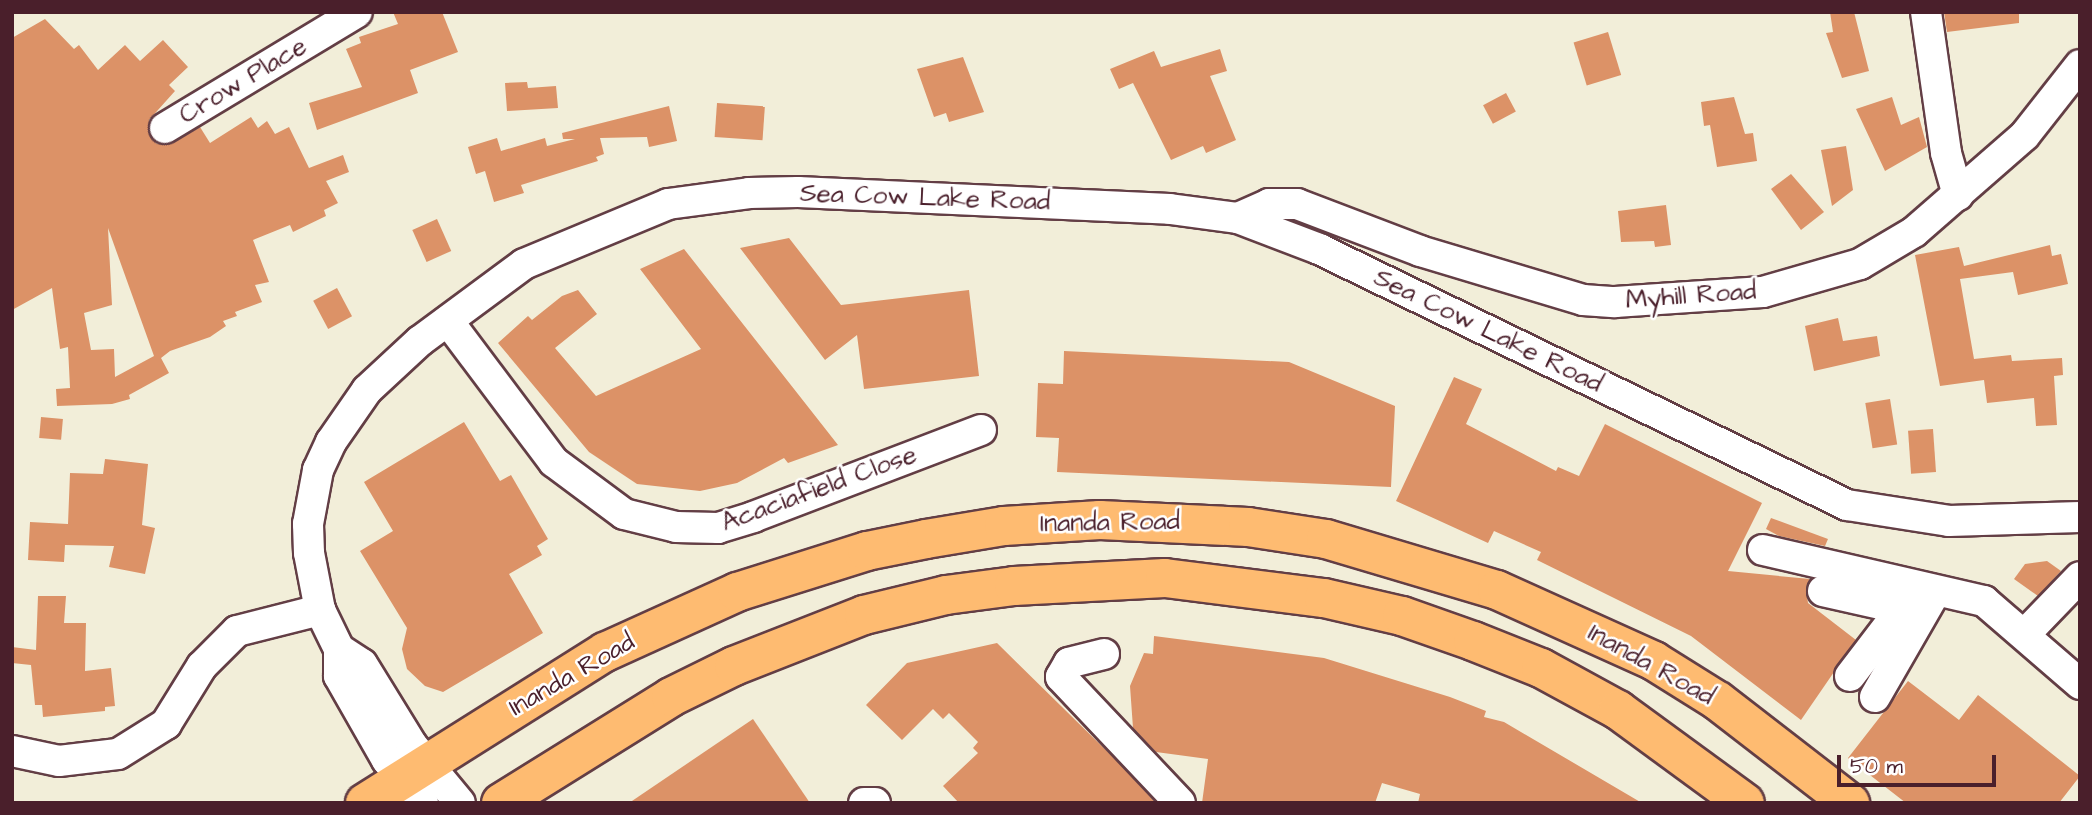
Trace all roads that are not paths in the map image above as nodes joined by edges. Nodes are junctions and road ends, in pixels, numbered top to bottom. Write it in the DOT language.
graph roads {
  1 [pos="357,12"];
  2 [pos="1926,12"];
  3 [pos="2080,65"];
  4 [pos="165,128"];
  5 [pos="1958,195"];
  6 [pos="1238,218"];
  7 [pos="448,321"];
  8 [pos="981,430"];
  9 [pos="2080,517"];
  10 [pos="1763,550"];
  11 [pos="2080,578"];
  12 [pos="1823,591"];
  13 [pos="1918,596"];
  14 [pos="320,610"];
  15 [pos="2018,629"];
  16 [pos="1104,654"];
  17 [pos="1850,676"];
  18 [pos="2080,684"];
  19 [pos="1875,697"];
  20 [pos="12,751"];
  21 [pos="418,781"];
  22 [pos="365,803"];
  23 [pos="460,803"];
  24 [pos="501,803"];
  25 [pos="864,803"];
  26 [pos="875,803"];
  27 [pos="1180,803"];
  28 [pos="1745,803"];
  29 [pos="1850,803"];
  1 -- 4 [label="street, Crow Place"];
  2 -- 5 [label="street"];
  3 -- 5 [label="street, Myhill Road"];
  5 -- 6 [label="street, Myhill Road"];
  6 -- 7 [label="street, Sea Cow Lake Road"];
  6 -- 9 [label="street, Sea Cow Lake Road"];
  7 -- 8 [label="street, Acaciafield Close"];
  7 -- 14 [label="street, Sea Cow Lake Road"];
  10 -- 13 [label="street"];
  11 -- 15 [label="street"];
  12 -- 13 [label="street"];
  13 -- 15 [label="street"];
  13 -- 17 [label="street"];
  13 -- 19 [label="street"];
  14 -- 20 [label="street"];
  14 -- 21 [label="street, Sea Cow Lake Road"];
  15 -- 18 [label="street"];
  16 -- 27 [label="street"];
  21 -- 22 [label="main road, Inanda Road"];
  21 -- 23 [label="street"];
  21 -- 29 [label="main road, Inanda Road"];
  24 -- 28 [label="main road"];
  25 -- 26 [label="street"];
}
